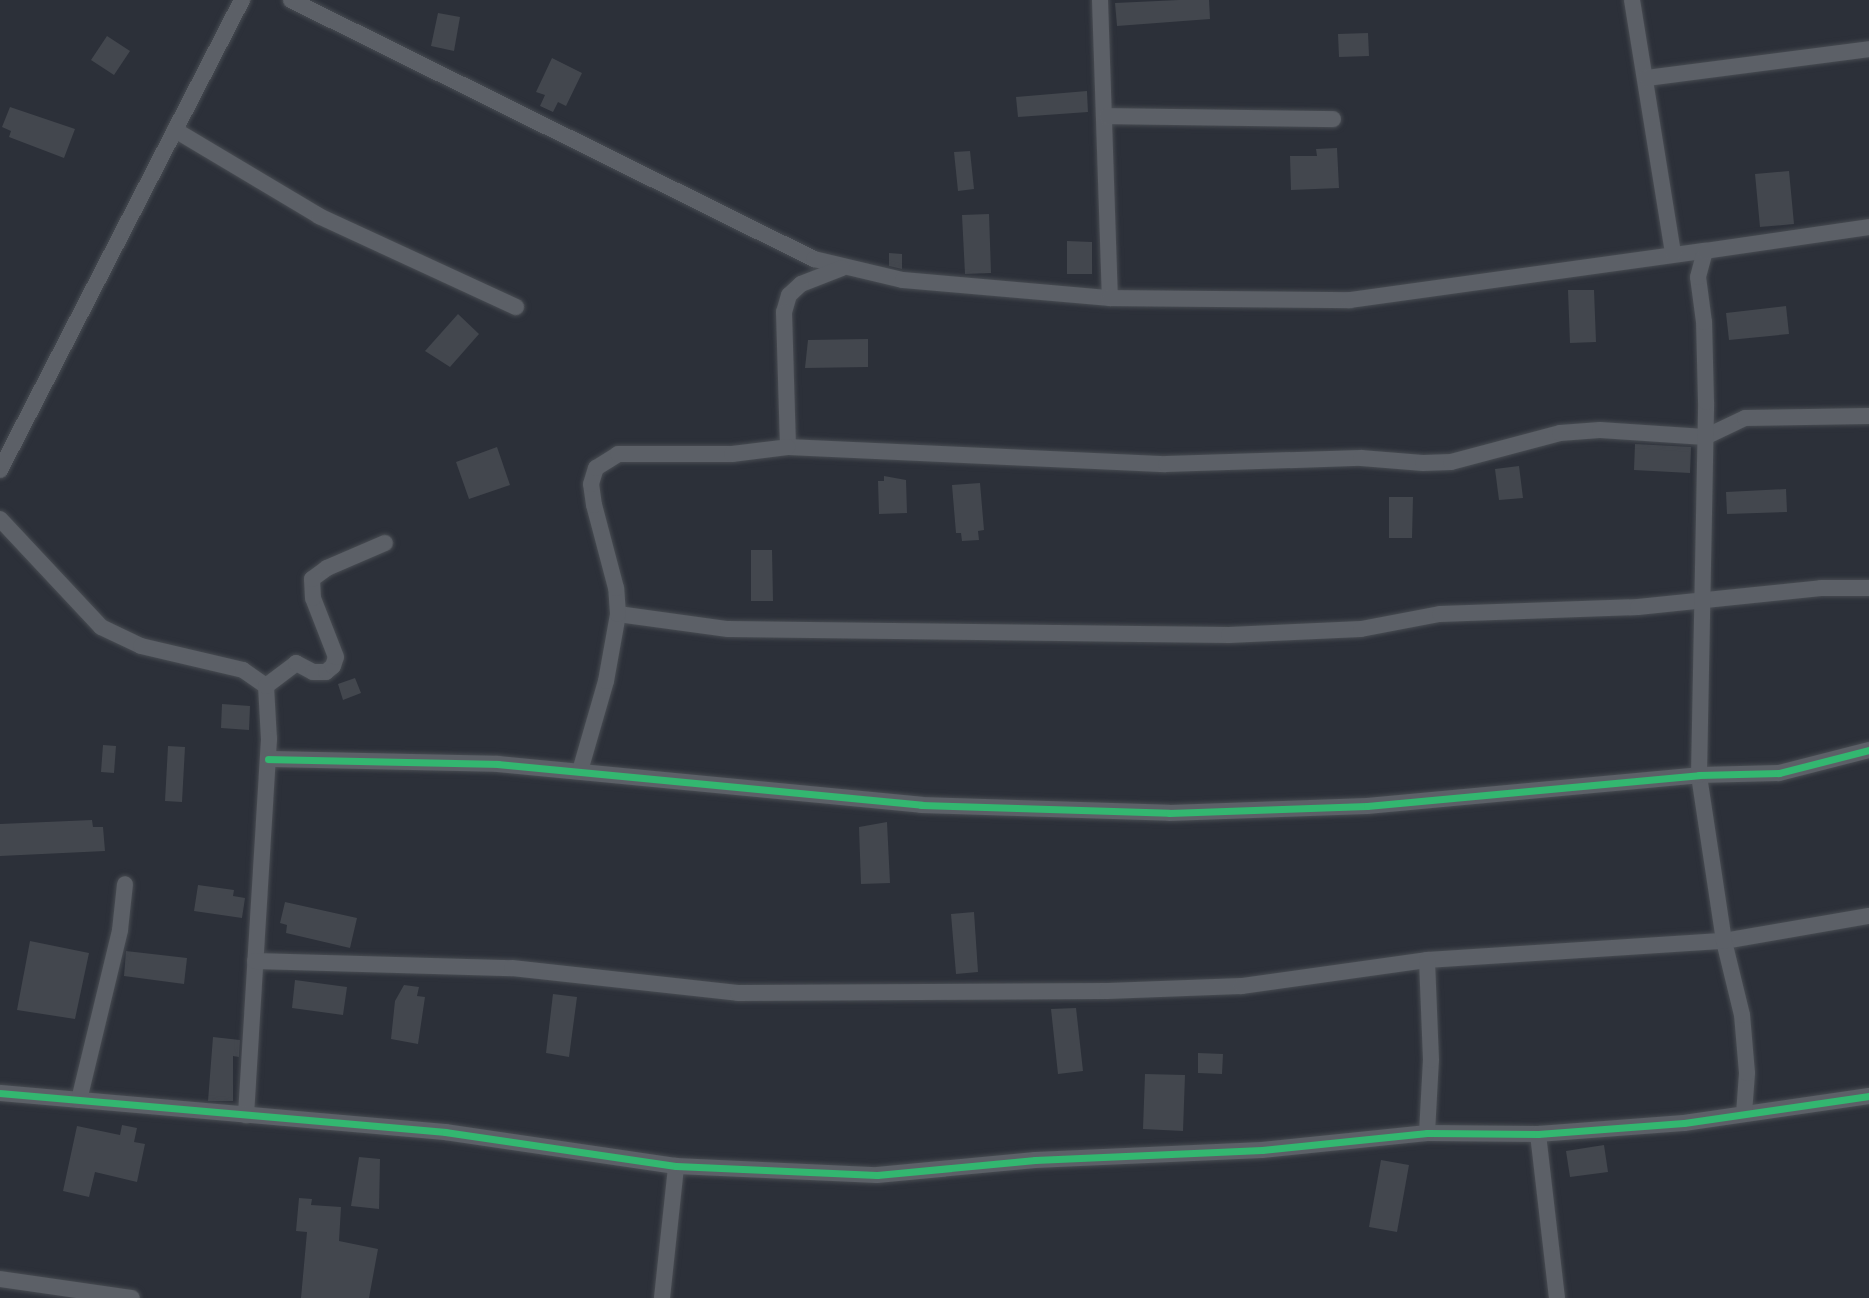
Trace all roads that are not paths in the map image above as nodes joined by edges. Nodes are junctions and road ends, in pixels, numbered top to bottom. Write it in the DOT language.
graph roads {
  1 [pos="242,0"];
  2 [pos="291,0"];
  3 [pos="1100,0"];
  4 [pos="1632,0"];
  5 [pos="1869,50"];
  6 [pos="1647,78"];
  7 [pos="1107,116"];
  8 [pos="1333,119"];
  9 [pos="175,130"];
  10 [pos="1869,227"];
  11 [pos="1705,251"];
  12 [pos="1673,254"];
  13 [pos="842,268"];
  14 [pos="1110,298"];
  15 [pos="516,307"];
  16 [pos="1869,416"];
  17 [pos="1705,437"];
  18 [pos="788,447"];
  19 [pos="0,470"];
  20 [pos="0,519"];
  21 [pos="385,542"];
  22 [pos="1869,588"];
  23 [pos="1700,604"];
  24 [pos="618,614"];
  25 [pos="266,686"];
  26 [pos="1869,750"];
  27 [pos="268,759"];
  28 [pos="580,771"];
  29 [pos="1699,775"];
  30 [pos="125,884"];
  31 [pos="1869,916"];
  32 [pos="1724,941"];
  33 [pos="1427,960"];
  34 [pos="255,961"];
  35 [pos="0,1093"];
  36 [pos="1869,1096"];
  37 [pos="79,1100"];
  38 [pos="1744,1114"];
  39 [pos="246,1115"];
  40 [pos="1427,1133"];
  41 [pos="1538,1134"];
  42 [pos="676,1166"];
  43 [pos="0,1279"];
  44 [pos="132,1298"];
  45 [pos="662,1298"];
  46 [pos="1557,1298"];
  1 -- 9 [label="street"];
  2 -- 13 [label="street"];
  3 -- 7 [label="street"];
  4 -- 6 [label="street"];
  5 -- 6 [label="street"];
  6 -- 12 [label="street"];
  7 -- 8 [label="street"];
  7 -- 14 [label="street"];
  9 -- 15 [label="street"];
  9 -- 19 [label="street"];
  10 -- 11 [label="street"];
  11 -- 12 [label="street"];
  11 -- 17 [label="street"];
  12 -- 14 [label="street"];
  13 -- 14 [label="street"];
  13 -- 18 [label="street"];
  16 -- 17 [label="street"];
  17 -- 18 [label="street"];
  17 -- 23 [label="street"];
  18 -- 24 [label="street"];
  20 -- 25 [label="street"];
  21 -- 25 [label="street"];
  22 -- 23 [label="street"];
  23 -- 24 [label="street"];
  23 -- 29 [label="street"];
  24 -- 28 [label="street"];
  25 -- 27 [label="street"];
  26 -- 29 [label="street"];
  27 -- 28 [label="street"];
  27 -- 34 [label="street"];
  28 -- 29 [label="street"];
  29 -- 32 [label="street"];
  30 -- 37 [label="street"];
  31 -- 32 [label="street"];
  32 -- 33 [label="street"];
  32 -- 38 [label="street"];
  33 -- 34 [label="street"];
  33 -- 40 [label="street"];
  34 -- 39 [label="street"];
  35 -- 37 [label="street"];
  36 -- 38 [label="street"];
  37 -- 39 [label="street"];
  38 -- 41 [label="street"];
  39 -- 42 [label="street"];
  40 -- 41 [label="street"];
  40 -- 42 [label="street"];
  41 -- 46 [label="street"];
  42 -- 45 [label="street"];
  43 -- 44 [label="street"];
}
